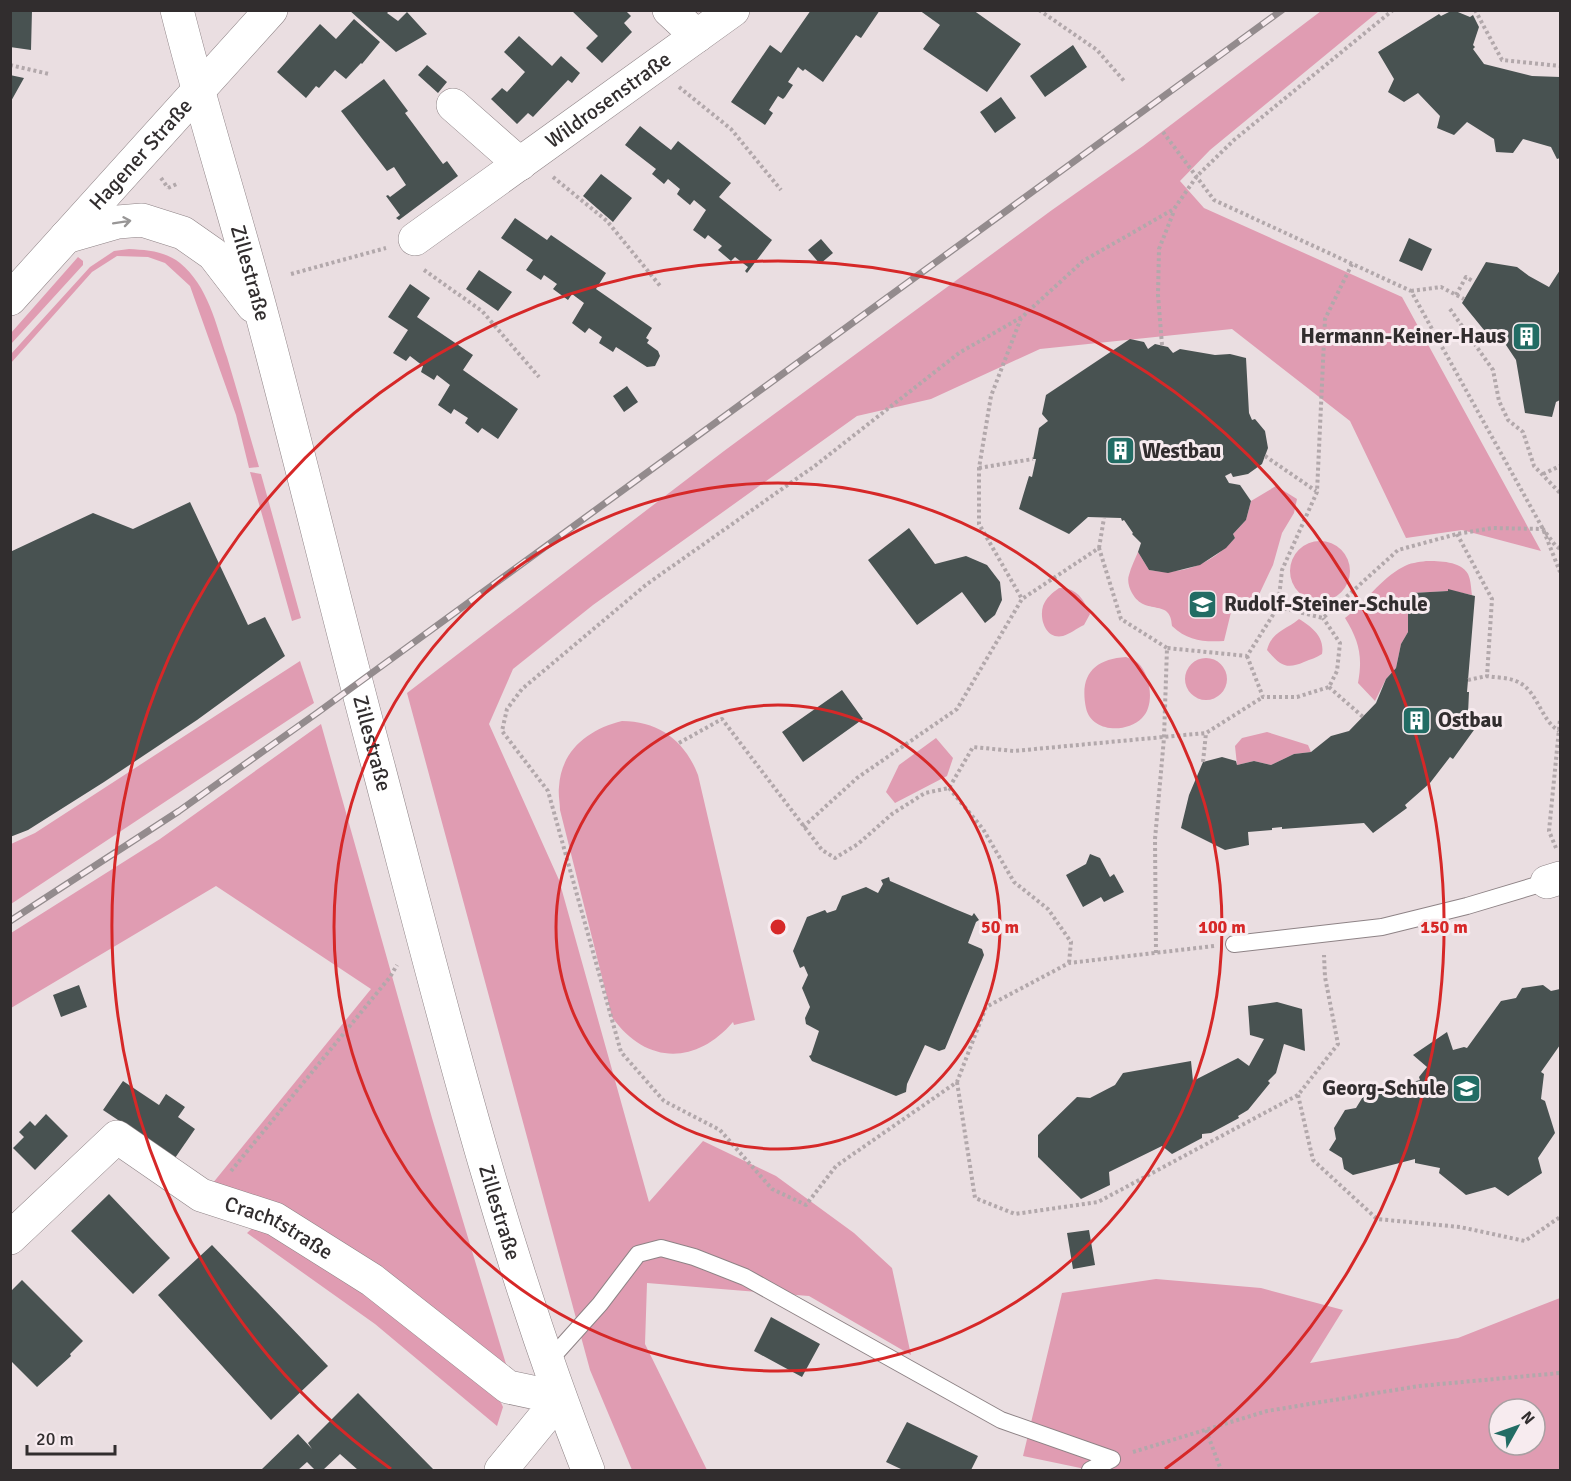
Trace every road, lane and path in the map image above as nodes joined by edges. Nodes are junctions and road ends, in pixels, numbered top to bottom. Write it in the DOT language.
graph roads {
  1 [pos="177,10"];
  2 [pos="271,10"];
  3 [pos="669,10"];
  4 [pos="733,10"];
  5 [pos="1039,10"];
  6 [pos="1393,10"];
  7 [pos="1475,10"];
  8 [pos="697,36"];
  9 [pos="10,65"];
  10 [pos="1560,66"];
  11 [pos="655,68"];
  12 [pos="48,74"];
  13 [pos="1125,82"];
  14 [pos="198,93"];
  15 [pos="453,105"];
  16 [pos="1163,132"];
  17 [pos="525,160"];
  18 [pos="1197,176"];
  19 [pos="179,183"];
  20 [pos="168,188"];
  21 [pos="782,190"];
  22 [pos="1174,209"];
  23 [pos="66,237"];
  24 [pos="416,239"];
  25 [pos="1352,264"];
  26 [pos="291,274"];
  27 [pos="1474,282"];
  28 [pos="662,287"];
  29 [pos="1411,291"];
  30 [pos="1456,295"];
  31 [pos="10,299"];
  32 [pos="1464,299"];
  33 [pos="1450,309"];
  34 [pos="1022,317"];
  35 [pos="263,320"];
  36 [pos="1162,345"];
  37 [pos="539,376"];
  38 [pos="1265,456"];
  39 [pos="1033,459"];
  40 [pos="1560,466"];
  41 [pos="979,468"];
  42 [pos="1543,474"];
  43 [pos="1317,492"];
  44 [pos="1560,493"];
  45 [pos="1104,518"];
  46 [pos="1543,529"];
  47 [pos="1457,534"];
  48 [pos="1099,548"];
  49 [pos="1560,549"];
  50 [pos="1560,572"];
  51 [pos="1023,599"];
  52 [pos="1278,607"];
  53 [pos="1323,618"];
  54 [pos="1167,648"];
  55 [pos="1247,656"];
  56 [pos="1487,676"];
  57 [pos="1468,680"];
  58 [pos="1329,687"];
  59 [pos="1263,697"];
  60 [pos="1363,717"];
  61 [pos="1560,719"];
  62 [pos="1559,731"];
  63 [pos="1206,733"];
  64 [pos="1164,738"];
  65 [pos="679,743"];
  66 [pos="1203,762"];
  67 [pos="949,788"];
  68 [pos="803,826"];
  69 [pos="1555,871"];
  70 [pos="420,926"];
  71 [pos="1322,934"];
  72 [pos="1234,944"];
  73 [pos="1156,952"];
  74 [pos="1070,963"];
  75 [pos="957,1082"];
  76 [pos="1298,1095"];
  77 [pos="210,1198"];
  78 [pos="1560,1217"];
  79 [pos="10,1238"];
  80 [pos="547,1362"];
  81 [pos="1560,1373"];
  82 [pos="560,1398"];
  83 [pos="1206,1430"];
  84 [pos="1112,1459"];
  85 [pos="501,1470"];
  86 [pos="588,1470"];
  87 [pos="1090,1470"];
  88 [pos="1221,1470"];
  1 -- 14 [label="main road, Zillestraße"];
  2 -- 14 [label="main road, Hagener Straße"];
  3 -- 8 [label="main road, Wildrosenstraße"];
  4 -- 8 [label="main road, Wildrosenstraße"];
  5 -- 13 [label="path"];
  6 -- 18 [label="path"];
  7 -- 10 [label="path"];
  8 -- 11 [label="main road, Wildrosenstraße"];
  9 -- 12 [label="path"];
  11 -- 17 [label="main road, Wildrosenstraße"];
  11 -- 21 [label="path"];
  14 -- 23 [label="main road, Hagener Straße"];
  14 -- 35 [label="main road, Zillestraße"];
  15 -- 17 [label="main road"];
  16 -- 18 [label="path"];
  17 -- 24 [label="main road, Wildrosenstraße"];
  17 -- 28 [label="path"];
  18 -- 22 [label="path"];
  18 -- 25 [label="path"];
  19 -- 20 [label="path"];
  22 -- 34 [label="path"];
  22 -- 36 [label="path"];
  23 -- 31 [label="main road, Hagener Straße"];
  23 -- 35 [label="main road, one-way"];
  24 -- 26 [label="path"];
  24 -- 37 [label="path"];
  25 -- 29 [label="path"];
  25 -- 43 [label="path"];
  27 -- 30 [label="path"];
  29 -- 30 [label="path"];
  29 -- 46 [label="path"];
  30 -- 32 [label="path"];
  33 -- 42 [label="path"];
  34 -- 41 [label="path"];
  34 -- 75 [label="path"];
  35 -- 70 [label="main road, Zillestraße"];
  38 -- 43 [label="path"];
  39 -- 41 [label="path"];
  40 -- 42 [label="path"];
  41 -- 51 [label="path"];
  42 -- 44 [label="path"];
  43 -- 52 [label="path"];
  45 -- 48 [label="path"];
  46 -- 47 [label="path"];
  46 -- 49 [label="path"];
  46 -- 50 [label="path"];
  47 -- 53 [label="path"];
  47 -- 56 [label="path"];
  48 -- 51 [label="path"];
  48 -- 54 [label="path"];
  51 -- 68 [label="path"];
  52 -- 53 [label="path"];
  52 -- 55 [label="path"];
  53 -- 58 [label="path"];
  54 -- 55 [label="path"];
  54 -- 64 [label="path"];
  55 -- 59 [label="path"];
  56 -- 57 [label="path"];
  56 -- 62 [label="path"];
  58 -- 59 [label="path"];
  58 -- 60 [label="path"];
  59 -- 63 [label="path"];
  61 -- 62 [label="path"];
  62 -- 69 [label="path"];
  63 -- 64 [label="path"];
  63 -- 66 [label="path"];
  64 -- 67 [label="path"];
  64 -- 73 [label="path"];
  65 -- 68 [label="path"];
  67 -- 68 [label="path"];
  67 -- 74 [label="path"];
  69 -- 71 [label="lane"];
  70 -- 77 [label="path"];
  70 -- 80 [label="main road, Zillestraße"];
  71 -- 72 [label="lane"];
  71 -- 76 [label="path"];
  72 -- 73 [label="path"];
  73 -- 74 [label="path"];
  74 -- 75 [label="path"];
  75 -- 76 [label="path"];
  76 -- 78 [label="path"];
  77 -- 79 [label="main road, Crachtstraße"];
  77 -- 82 [label="main road, Crachtstraße"];
  80 -- 82 [label="main road, Zillestraße"];
  80 -- 84 [label="lane"];
  81 -- 83 [label="path"];
  82 -- 85 [label="main road"];
  82 -- 86 [label="main road, Zillestraße"];
  83 -- 84 [label="path"];
  83 -- 88 [label="path"];
  84 -- 87 [label="lane"];
}
